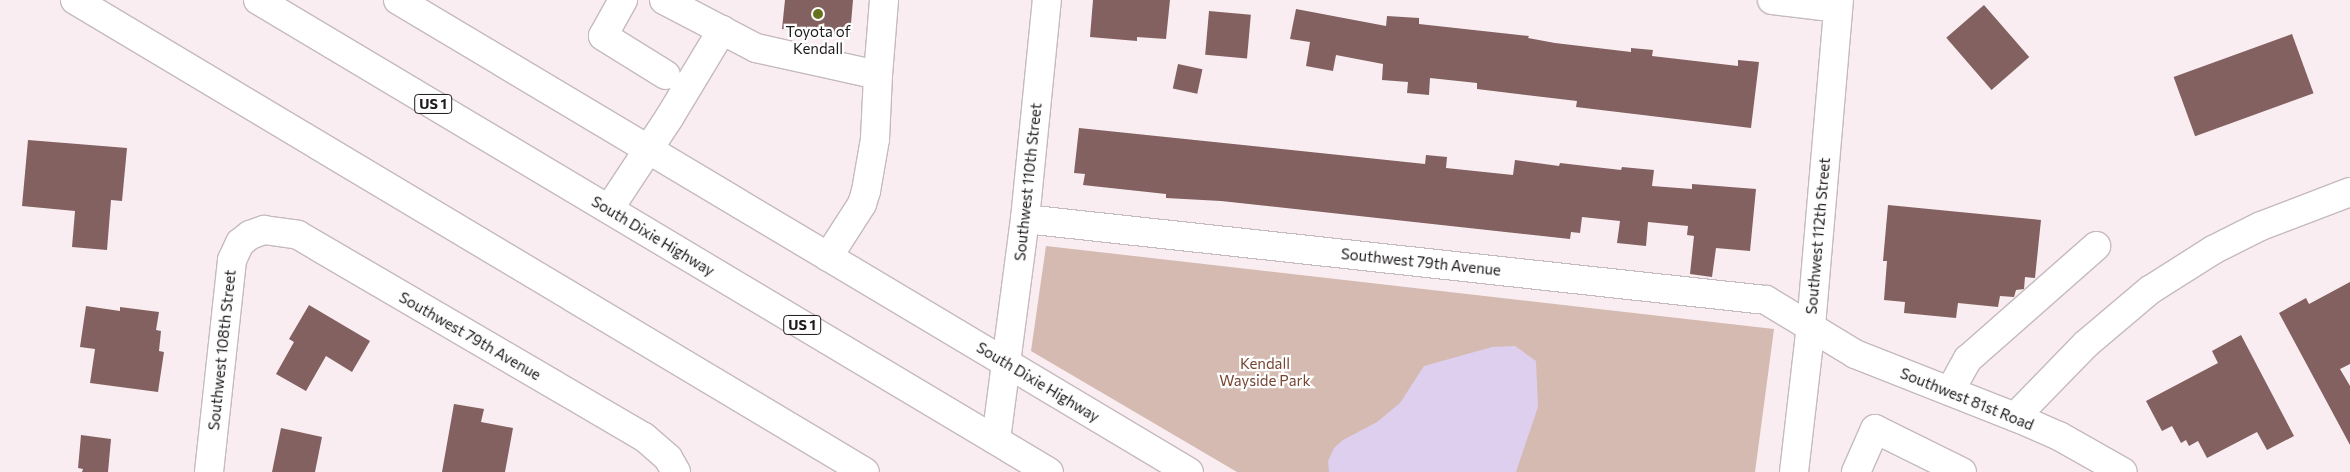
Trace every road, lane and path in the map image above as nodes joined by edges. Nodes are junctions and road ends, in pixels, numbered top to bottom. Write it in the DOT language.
graph roads {
  1 [pos="75,0"];
  2 [pos="258,0"];
  3 [pos="398,0"];
  4 [pos="623,0"];
  5 [pos="664,0"];
  6 [pos="884,0"];
  7 [pos="1047,0"];
  8 [pos="1772,0"];
  9 [pos="1838,4"];
  10 [pos="722,30"];
  11 [pos="666,75"];
  12 [pos="878,75"];
  13 [pos="649,150"];
  14 [pos="2350,192"];
  15 [pos="609,209"];
  16 [pos="1024,219"];
  17 [pos="250,234"];
  18 [pos="2096,246"];
  19 [pos="828,257"];
  20 [pos="1811,326"];
  21 [pos="1006,364"];
  22 [pos="1950,391"];
  23 [pos="2015,418"];
  24 [pos="996,440"];
  25 [pos="209,472"];
  26 [pos="676,472"];
  27 [pos="865,472"];
  28 [pos="1049,472"];
  29 [pos="1189,472"];
  30 [pos="1794,472"];
  31 [pos="1856,472"];
  32 [pos="1962,472"];
  33 [pos="2123,472"];
  1 -- 27 [label="main road"];
  2 -- 15 [label="main road, South Dixie Highway / US 1"];
  3 -- 13 [label="main road, South Dixie Highway"];
  4 -- 11 [label="main road"];
  5 -- 10 [label="main road"];
  6 -- 12 [label="main road"];
  7 -- 16 [label="main road, Southwest 110th Street"];
  8 -- 9 [label="main road"];
  9 -- 20 [label="main road, Southwest 112th Street"];
  10 -- 12 [label="main road"];
  10 -- 13 [label="main road"];
  12 -- 19 [label="main road"];
  13 -- 15 [label="main road"];
  13 -- 19 [label="main road, South Dixie Highway"];
  14 -- 23 [label="main road"];
  15 -- 24 [label="main road, South Dixie Highway / US 1"];
  16 -- 20 [label="main road, Southwest 79th Avenue"];
  16 -- 21 [label="main road, Southwest 110th Street"];
  17 -- 25 [label="main road, Southwest 108th Street"];
  17 -- 26 [label="main road, Southwest 79th Avenue"];
  18 -- 22 [label="main road"];
  19 -- 21 [label="main road, South Dixie Highway"];
  20 -- 22 [label="main road, Southwest 81st Road"];
  20 -- 30 [label="main road, Southwest 112th Street"];
  21 -- 24 [label="main road, Southwest 110th Street"];
  21 -- 29 [label="main road, South Dixie Highway"];
  22 -- 23 [label="main road, Southwest 81st Road"];
  23 -- 33 [label="main road, Southwest 81st Road"];
  24 -- 28 [label="main road, South Dixie Highway / US 1"];
  31 -- 32 [label="main road"];
}
